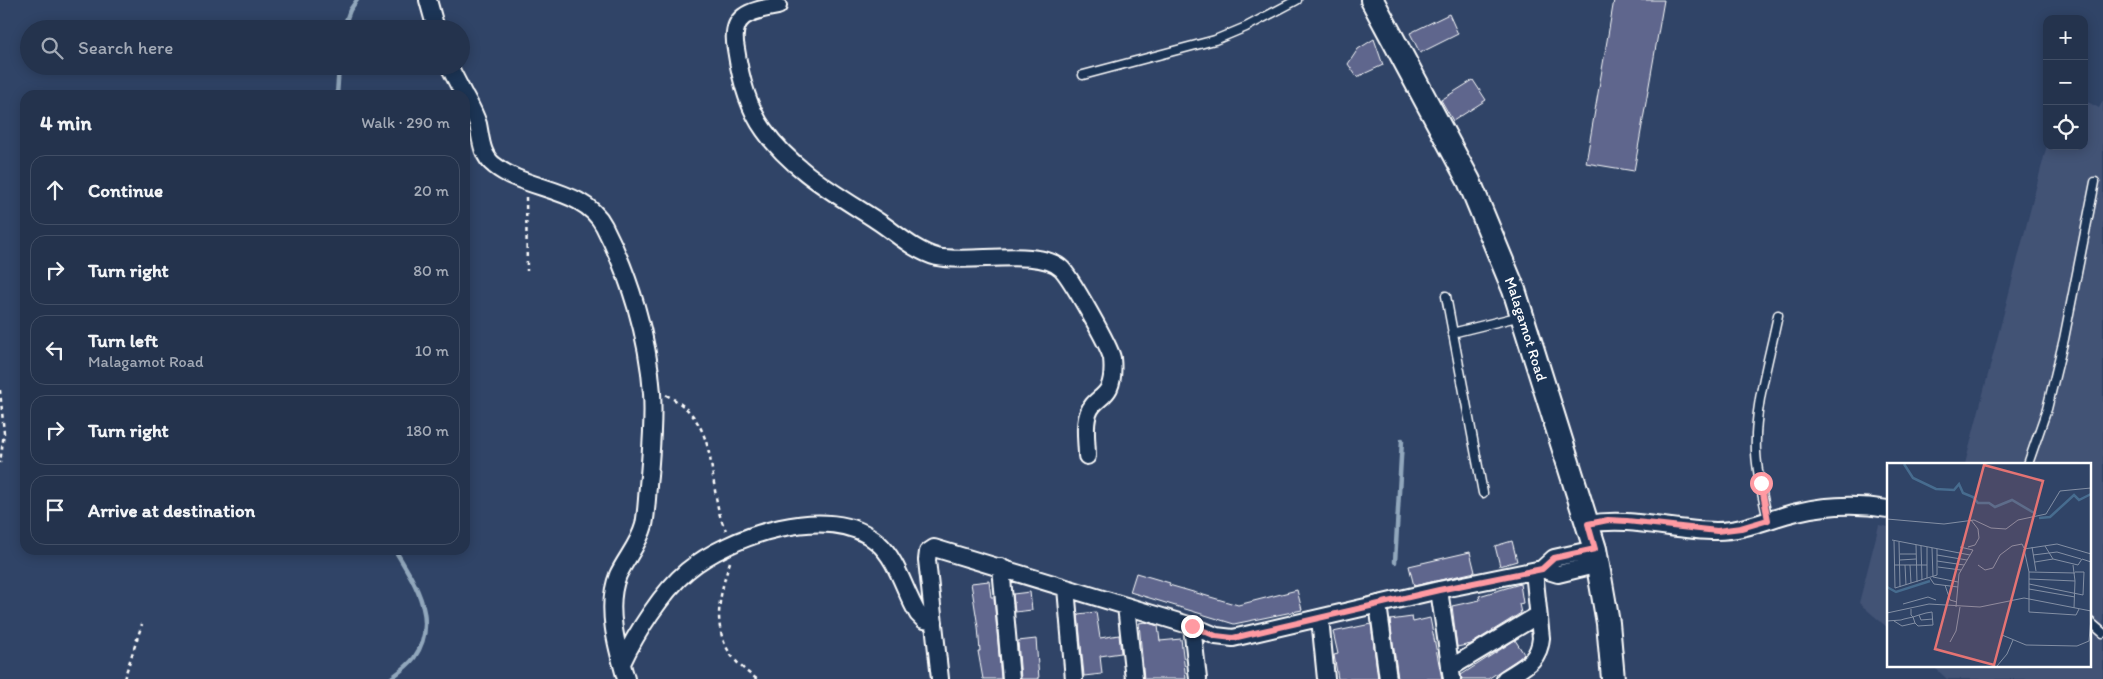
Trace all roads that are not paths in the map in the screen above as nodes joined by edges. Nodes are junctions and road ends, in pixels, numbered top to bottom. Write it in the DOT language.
graph roads {
  1 [pos="428,0"];
  2 [pos="1297,0"];
  3 [pos="1372,0"];
  4 [pos="778,2"];
  5 [pos="434,20"];
  6 [pos="454,75"];
  7 [pos="1083,75"];
  8 [pos="462,90"];
  9 [pos="470,105"];
  10 [pos="2095,182"];
  11 [pos="1446,296"];
  12 [pos="1778,315"];
  13 [pos="1523,316"];
  14 [pos="1452,333"];
  15 [pos="1087,456"];
  16 [pos="2028,463"];
  17 [pos="1482,493"];
  18 [pos="1887,509"];
  19 [pos="1768,520"];
  20 [pos="1588,524"];
  21 [pos="1597,557"];
  22 [pos="1001,567"];
  23 [pos="1538,570"];
  24 [pos="1066,588"];
  25 [pos="1439,590"];
  26 [pos="1378,604"];
  27 [pos="1126,606"];
  28 [pos="1538,615"];
  29 [pos="1320,618"];
  30 [pos="934,622"];
  31 [pos="2090,622"];
  32 [pos="1192,626"];
  33 [pos="2103,633"];
  34 [pos="622,663"];
  35 [pos="1451,673"];
  36 [pos="626,679"];
  37 [pos="940,679"];
  38 [pos="1011,679"];
  39 [pos="1074,679"];
  40 [pos="1134,679"];
  41 [pos="1198,679"];
  42 [pos="1326,679"];
  43 [pos="1388,679"];
  44 [pos="1505,679"];
  45 [pos="1613,679"];
  1 -- 5 [label="street"];
  2 -- 7 [label="lane"];
  3 -- 13 [label="street, Malagamot Road"];
  4 -- 15 [label="street"];
  6 -- 8 [label="street"];
  9 -- 34 [label="street"];
  10 -- 16 [label="lane"];
  11 -- 14 [label="lane"];
  12 -- 19 [label="lane"];
  13 -- 14 [label="lane"];
  13 -- 20 [label="street, Malagamot Road"];
  14 -- 17 [label="lane"];
  18 -- 19 [label="street"];
  19 -- 20 [label="street"];
  20 -- 21 [label="street, Malagamot Road"];
  21 -- 23 [label="street"];
  21 -- 45 [label="street, Malagamot Road"];
  22 -- 24 [label="street"];
  22 -- 30 [label="street"];
  22 -- 38 [label="street"];
  23 -- 25 [label="street"];
  23 -- 28 [label="street"];
  24 -- 27 [label="street"];
  24 -- 39 [label="street"];
  25 -- 26 [label="street"];
  25 -- 35 [label="street"];
  26 -- 29 [label="street"];
  26 -- 43 [label="street"];
  27 -- 32 [label="street"];
  27 -- 40 [label="street"];
  28 -- 35 [label="street"];
  28 -- 44 [label="street"];
  29 -- 32 [label="street"];
  29 -- 42 [label="street"];
  30 -- 34 [label="street"];
  30 -- 37 [label="street"];
  31 -- 33 [label="lane"];
  32 -- 41 [label="street"];
  34 -- 36 [label="street"];
}
